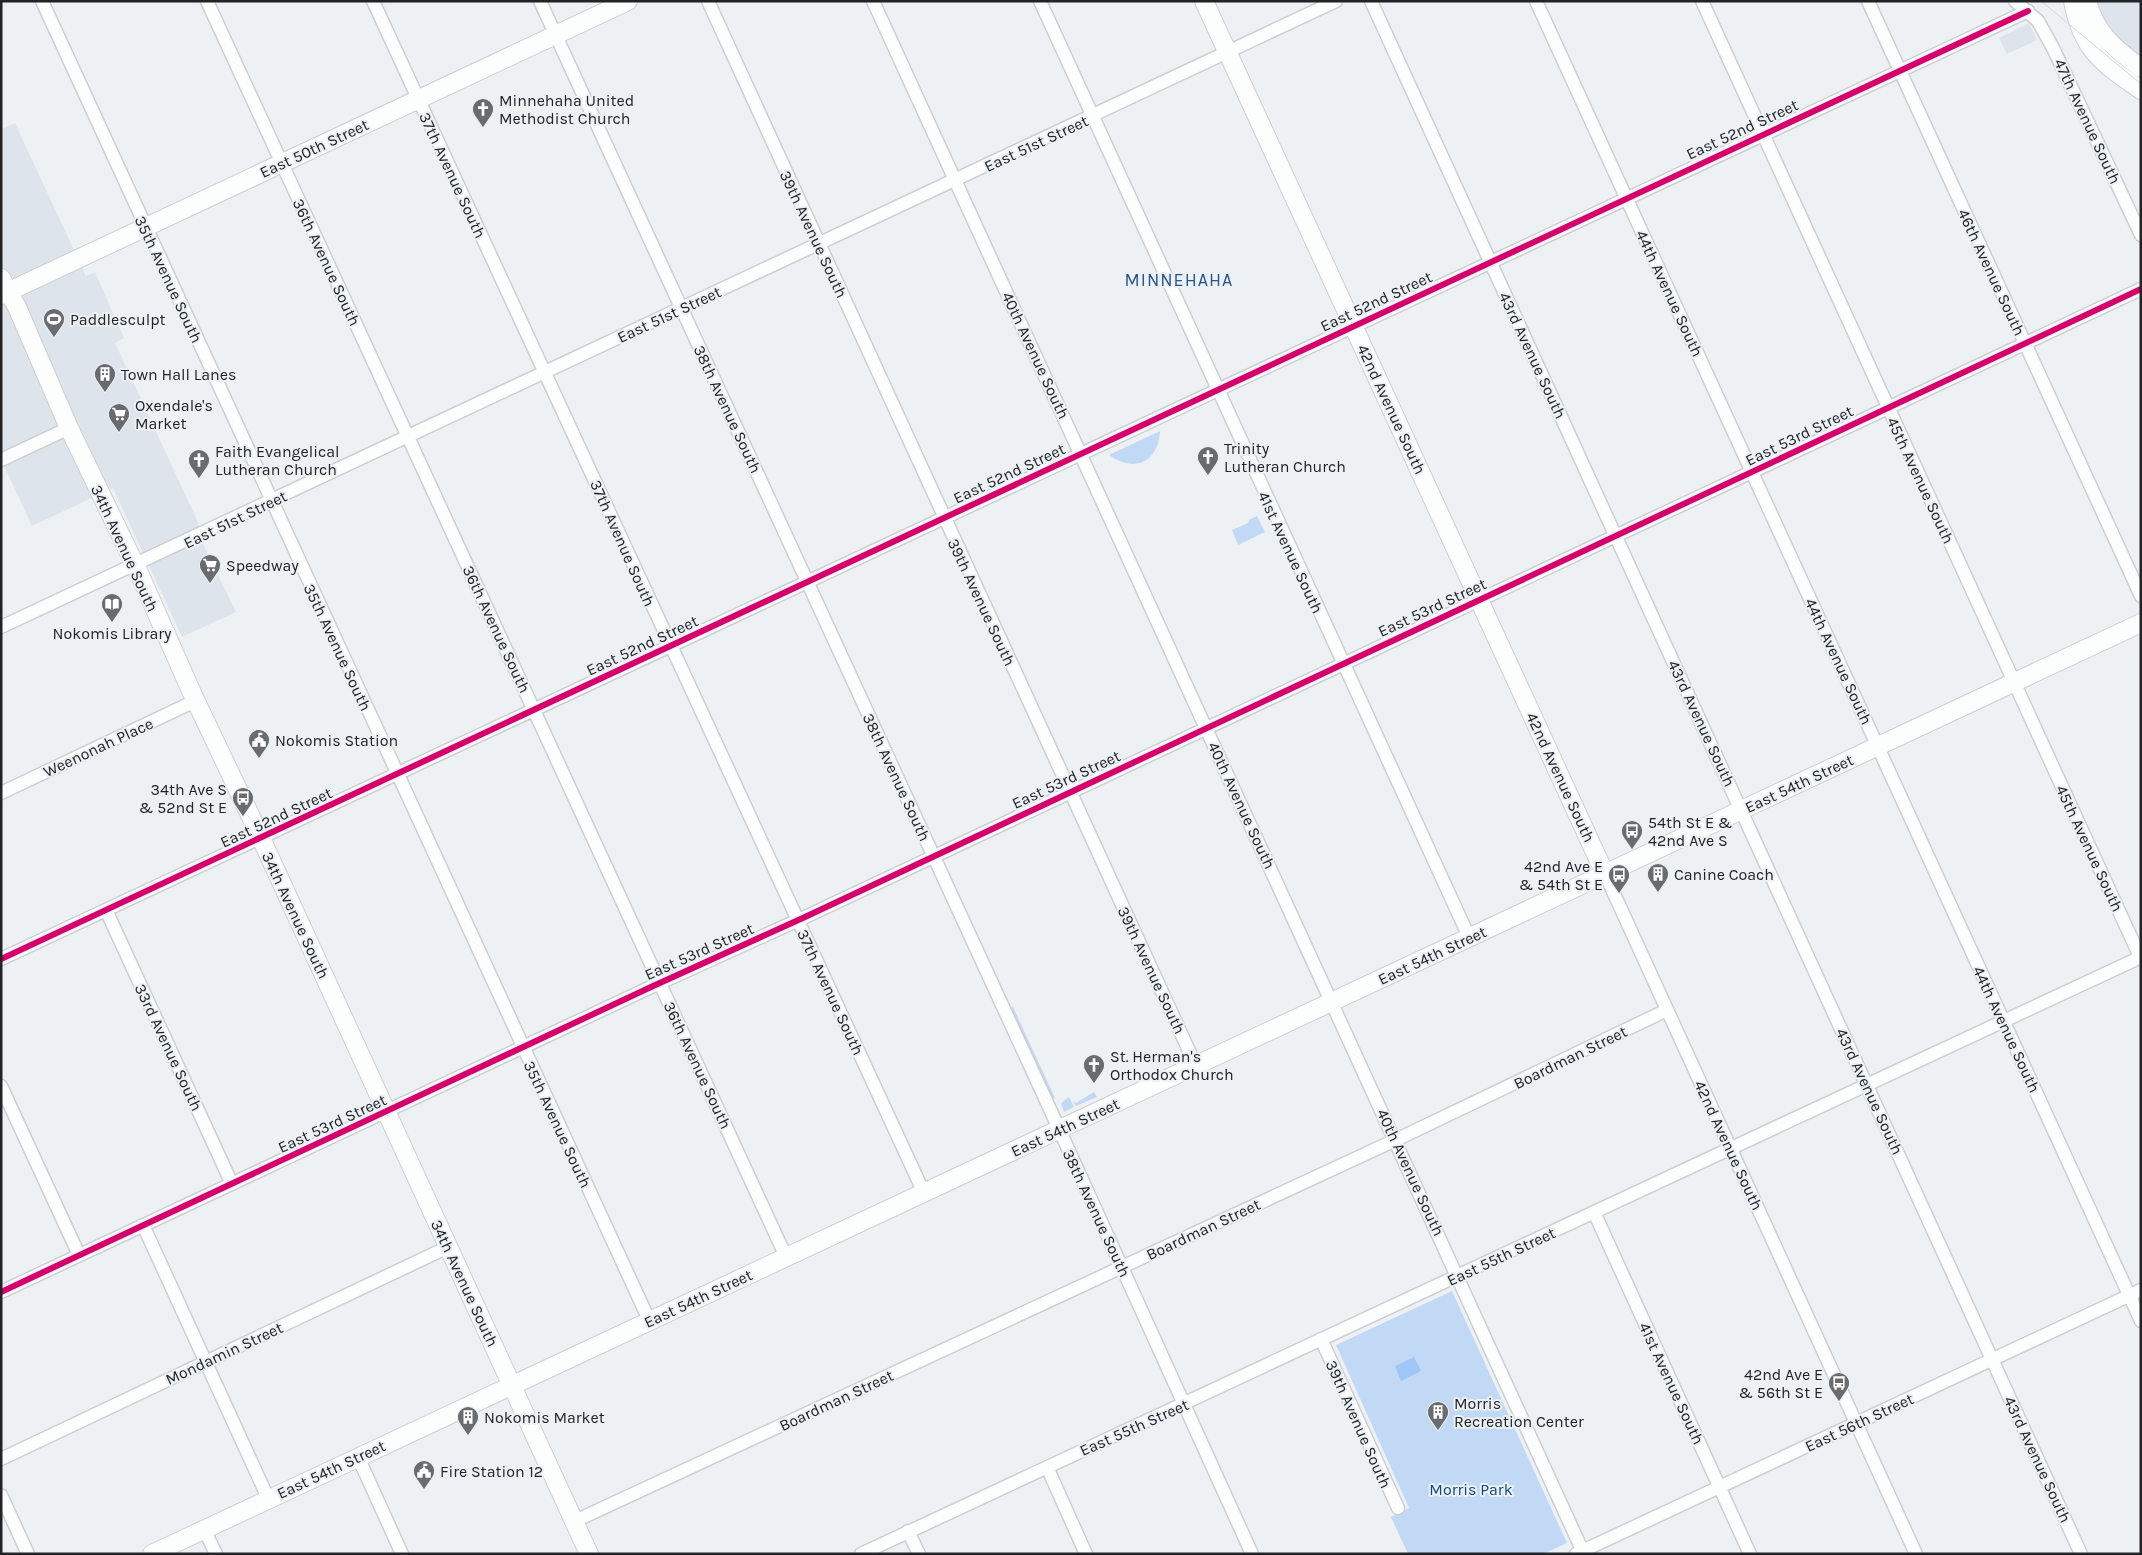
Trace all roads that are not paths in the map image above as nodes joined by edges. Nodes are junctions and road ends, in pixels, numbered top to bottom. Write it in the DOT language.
graph roads {
  1 [pos="42,1"];
  2 [pos="208,1"];
  3 [pos="373,1"];
  4 [pos="540,1"];
  5 [pos="628,1"];
  6 [pos="708,1"];
  7 [pos="873,1"];
  8 [pos="1040,1"];
  9 [pos="1204,1"];
  10 [pos="1336,1"];
  11 [pos="1370,1"];
  12 [pos="1536,1"];
  13 [pos="1702,1"];
  14 [pos="1868,1"];
  15 [pos="2015,1"];
  16 [pos="2073,1"];
  17 [pos="2087,1"];
  18 [pos="2028,11"];
  19 [pos="555,35"];
  20 [pos="1228,53"];
  21 [pos="2141,68"];
  22 [pos="1900,70"];
  23 [pos="2141,90"];
  24 [pos="418,100"];
  25 [pos="1092,117"];
  26 [pos="1764,134"];
  27 [pos="282,163"];
  28 [pos="955,180"];
  29 [pos="1626,198"];
  30 [pos="146,228"];
  31 [pos="2141,235"];
  32 [pos="819,244"];
  33 [pos="1490,263"];
  34 [pos="4,288"];
  35 [pos="2141,289"];
  36 [pos="682,308"];
  37 [pos="1354,326"];
  38 [pos="2025,344"];
  39 [pos="545,372"];
  40 [pos="1217,391"];
  41 [pos="1888,408"];
  42 [pos="69,428"];
  43 [pos="408,437"];
  44 [pos="1081,455"];
  45 [pos="1,460"];
  46 [pos="1753,473"];
  47 [pos="272,501"];
  48 [pos="944,519"];
  49 [pos="1616,536"];
  50 [pos="135,565"];
  51 [pos="808,583"];
  52 [pos="2141,596"];
  53 [pos="1480,600"];
  54 [pos="2141,623"];
  55 [pos="1,627"];
  56 [pos="671,647"];
  57 [pos="1343,665"];
  58 [pos="2014,682"];
  59 [pos="195,701"];
  60 [pos="535,711"];
  61 [pos="1207,729"];
  62 [pos="1878,746"];
  63 [pos="397,776"];
  64 [pos="1070,792"];
  65 [pos="1,793"];
  66 [pos="1742,810"];
  67 [pos="261,838"];
  68 [pos="934,857"];
  69 [pos="1606,874"];
  70 [pos="106,910"];
  71 [pos="797,921"];
  72 [pos="1469,937"];
  73 [pos="2140,957"];
  74 [pos="1,959"];
  75 [pos="660,983"];
  76 [pos="1333,1002"];
  77 [pos="1667,1010"];
  78 [pos="2003,1021"];
  79 [pos="523,1048"];
  80 [pos="1196,1066"];
  81 [pos="1867,1084"];
  82 [pos="1,1086"];
  83 [pos="387,1112"];
  84 [pos="1060,1130"];
  85 [pos="1396,1139"];
  86 [pos="1731,1148"];
  87 [pos="232,1184"];
  88 [pos="924,1193"];
  89 [pos="1594,1212"];
  90 [pos="143,1226"];
  91 [pos="448,1247"];
  92 [pos="79,1255"];
  93 [pos="786,1257"];
  94 [pos="1122,1267"];
  95 [pos="1458,1276"];
  96 [pos="1,1292"];
  97 [pos="2135,1293"];
  98 [pos="649,1320"];
  99 [pos="2141,1321"];
  100 [pos="1321,1339"];
  101 [pos="1992,1360"];
  102 [pos="206,1362"];
  103 [pos="512,1385"];
  104 [pos="1183,1404"];
  105 [pos="1856,1423"];
  106 [pos="358,1457"];
  107 [pos="1,1459"];
  108 [pos="1047,1467"];
  109 [pos="1719,1486"];
  110 [pos="1,1494"];
  111 [pos="268,1498"];
  112 [pos="1398,1508"];
  113 [pos="575,1521"];
  114 [pos="204,1529"];
  115 [pos="908,1531"];
  116 [pos="1581,1553"];
  117 [pos="28,1554"];
  118 [pos="152,1554"];
  119 [pos="216,1554"];
  120 [pos="402,1554"];
  121 [pos="589,1554"];
  122 [pos="861,1554"];
  123 [pos="919,1554"];
  124 [pos="1086,1554"];
  125 [pos="1252,1554"];
  126 [pos="1750,1554"];
  127 [pos="1916,1554"];
  128 [pos="2081,1554"];
  1 -- 30 [label="street, 35th Avenue South"];
  2 -- 27 [label="street, 36th Avenue South"];
  3 -- 24 [label="street, 37th Avenue South"];
  4 -- 19 [label="street, 38th Avenue South"];
  5 -- 19 [label="street, East 50th Street"];
  6 -- 32 [label="street, 39th Avenue South"];
  7 -- 28 [label="street, 40th Avenue South"];
  8 -- 25 [label="street, 41st Avenue South"];
  9 -- 20 [label="street, 42nd Avenue South"];
  10 -- 20 [label="street, East 51st Street"];
  11 -- 33 [label="street, 43rd Avenue South"];
  12 -- 29 [label="street, 44th Avenue South"];
  13 -- 26 [label="street, 45th Avenue South"];
  14 -- 22 [label="street, 46th Avenue South"];
  15 -- 18 [label="street, 47th Avenue South"];
  16 -- 23 [label="street"];
  17 -- 21 [label="street"];
  18 -- 22 [label="street, East 52nd Street"];
  18 -- 31 [label="street, 47th Avenue South"];
  19 -- 24 [label="street, East 50th Street"];
  19 -- 36 [label="street, 38th Avenue South"];
  20 -- 25 [label="street, East 51st Street"];
  20 -- 37 [label="street, 42nd Avenue South"];
  22 -- 26 [label="street, East 52nd Street"];
  22 -- 38 [label="street, 46th Avenue South"];
  24 -- 27 [label="street, East 50th Street"];
  24 -- 39 [label="street, 37th Avenue South"];
  25 -- 28 [label="street, East 51st Street"];
  25 -- 40 [label="street, 41st Avenue South"];
  26 -- 29 [label="street, East 52nd Street"];
  26 -- 41 [label="street, 45th Avenue South"];
  27 -- 30 [label="street, East 50th Street"];
  27 -- 43 [label="street, 36th Avenue South"];
  28 -- 32 [label="street, East 51st Street"];
  28 -- 44 [label="street, 40th Avenue South"];
  29 -- 33 [label="street, East 52nd Street"];
  29 -- 46 [label="street, 44th Avenue South"];
  30 -- 34 [label="street, East 50th Street"];
  30 -- 47 [label="street, 35th Avenue South"];
  32 -- 36 [label="street, East 51st Street"];
  32 -- 48 [label="street, 39th Avenue South"];
  33 -- 37 [label="street, East 52nd Street"];
  33 -- 49 [label="street, 43rd Avenue South"];
  34 -- 42 [label="street, 34th Avenue South"];
  35 -- 38 [label="street, East 53rd Street"];
  36 -- 39 [label="street, East 51st Street"];
  36 -- 51 [label="street, 38th Avenue South"];
  37 -- 40 [label="street, East 52nd Street"];
  37 -- 53 [label="street, 42nd Avenue South"];
  38 -- 41 [label="street, East 53rd Street"];
  38 -- 52 [label="street, 46th Avenue South"];
  39 -- 43 [label="street, East 51st Street"];
  39 -- 56 [label="street, 37th Avenue South"];
  40 -- 44 [label="street, East 52nd Street"];
  40 -- 57 [label="street, 41st Avenue South"];
  41 -- 46 [label="street, East 53rd Street"];
  41 -- 58 [label="street, 45th Avenue South"];
  42 -- 45 [label="street"];
  42 -- 50 [label="street, 34th Avenue South"];
  43 -- 47 [label="street, East 51st Street"];
  43 -- 60 [label="street, 36th Avenue South"];
  44 -- 48 [label="street, East 52nd Street"];
  44 -- 61 [label="street, 40th Avenue South"];
  46 -- 49 [label="street, East 53rd Street"];
  46 -- 62 [label="street, 44th Avenue South"];
  47 -- 50 [label="street, East 51st Street"];
  47 -- 63 [label="street, 35th Avenue South"];
  48 -- 51 [label="street, East 52nd Street"];
  48 -- 64 [label="street, 39th Avenue South"];
  49 -- 53 [label="street, East 53rd Street"];
  49 -- 66 [label="street, 43rd Avenue South"];
  50 -- 55 [label="street, East 51st Street"];
  50 -- 59 [label="street, 34th Avenue South"];
  51 -- 56 [label="street, East 52nd Street"];
  51 -- 68 [label="street, 38th Avenue South"];
  53 -- 57 [label="street, East 53rd Street"];
  53 -- 69 [label="street, 42nd Avenue South"];
  54 -- 58 [label="street, East 54th Street"];
  56 -- 60 [label="street, East 52nd Street"];
  56 -- 71 [label="street, 37th Avenue South"];
  57 -- 61 [label="street, East 53rd Street"];
  57 -- 72 [label="street, 41st Avenue South"];
  58 -- 62 [label="street, East 54th Street"];
  58 -- 73 [label="street, 45th Avenue South"];
  59 -- 65 [label="street, Weenonah Place"];
  59 -- 67 [label="street, 34th Avenue South"];
  60 -- 63 [label="street, East 52nd Street"];
  60 -- 75 [label="street, 36th Avenue South"];
  61 -- 64 [label="street, East 53rd Street"];
  61 -- 76 [label="street, 40th Avenue South"];
  62 -- 66 [label="street, East 54th Street"];
  62 -- 78 [label="street, 44th Avenue South"];
  63 -- 67 [label="street, East 52nd Street"];
  63 -- 79 [label="street, 35th Avenue South"];
  64 -- 68 [label="street, East 53rd Street"];
  64 -- 80 [label="street, 39th Avenue South"];
  66 -- 69 [label="street, East 54th Street"];
  66 -- 81 [label="street, 43rd Avenue South"];
  67 -- 70 [label="street, East 52nd Street"];
  67 -- 83 [label="street, 34th Avenue South"];
  68 -- 71 [label="street, East 53rd Street"];
  68 -- 84 [label="street, 38th Avenue South"];
  69 -- 72 [label="street, East 54th Street"];
  69 -- 77 [label="street, 42nd Avenue South"];
  70 -- 74 [label="street, East 52nd Street"];
  70 -- 87 [label="street, 33rd Avenue South"];
  71 -- 75 [label="street, East 53rd Street"];
  71 -- 88 [label="street, 37th Avenue South"];
  72 -- 76 [label="street, East 54th Street"];
  73 -- 78 [label="street, East 55th Street"];
  75 -- 79 [label="street, East 53rd Street"];
  75 -- 93 [label="street, 36th Avenue South"];
  76 -- 80 [label="street, East 54th Street"];
  76 -- 85 [label="street, 40th Avenue South"];
  77 -- 85 [label="street, Boardman Street"];
  77 -- 86 [label="street, 42nd Avenue South"];
  78 -- 81 [label="street, East 55th Street"];
  78 -- 97 [label="street, 44th Avenue South"];
  79 -- 83 [label="street, East 53rd Street"];
  79 -- 98 [label="street, 35th Avenue South"];
  80 -- 84 [label="street, East 54th Street"];
  81 -- 86 [label="street, East 55th Street"];
  81 -- 101 [label="street, 43rd Avenue South"];
  82 -- 92 [label="street"];
  83 -- 87 [label="street, East 53rd Street"];
  83 -- 91 [label="street, 34th Avenue South"];
  84 -- 88 [label="street, East 54th Street"];
  84 -- 94 [label="street, 38th Avenue South"];
  85 -- 94 [label="street, Boardman Street"];
  85 -- 95 [label="street, 40th Avenue South"];
  86 -- 89 [label="street, East 55th Street"];
  86 -- 105 [label="street, 42nd Avenue South"];
  87 -- 90 [label="street, East 53rd Street"];
  88 -- 93 [label="street, East 54th Street"];
  89 -- 95 [label="street, East 55th Street"];
  89 -- 109 [label="street, 41st Avenue South"];
  90 -- 92 [label="street, East 53rd Street"];
  90 -- 102 [label="street"];
  91 -- 102 [label="street, Mondamin Street"];
  91 -- 103 [label="street, 34th Avenue South"];
  92 -- 96 [label="street, East 53rd Street"];
  93 -- 98 [label="street, East 54th Street"];
  94 -- 104 [label="street, 38th Avenue South"];
  94 -- 113 [label="street, Boardman Street"];
  95 -- 100 [label="street, East 55th Street"];
  95 -- 116 [label="street, 40th Avenue South"];
  97 -- 99 [label="street, 44th Avenue South"];
  97 -- 101 [label="street, East 56th Street"];
  98 -- 103 [label="street, East 54th Street"];
  100 -- 104 [label="street, East 55th Street"];
  100 -- 112 [label="street, 39th Avenue South"];
  101 -- 105 [label="street, East 56th Street"];
  101 -- 128 [label="street, 43rd Avenue South"];
  102 -- 107 [label="street, Mondamin Street"];
  102 -- 111 [label="street"];
  103 -- 106 [label="street, East 54th Street"];
  103 -- 113 [label="street, 34th Avenue South"];
  104 -- 108 [label="street, East 55th Street"];
  104 -- 125 [label="street, 38th Avenue South"];
  105 -- 109 [label="street, East 56th Street"];
  105 -- 127 [label="street, 42nd Avenue South"];
  106 -- 111 [label="street, East 54th Street"];
  106 -- 120 [label="street"];
  108 -- 115 [label="street, East 55th Street"];
  108 -- 124 [label="street"];
  109 -- 116 [label="street, East 56th Street"];
  109 -- 126 [label="street, 41st Avenue South"];
  110 -- 117 [label="street"];
  111 -- 114 [label="street, East 54th Street"];
  113 -- 121 [label="street, 34th Avenue South"];
  114 -- 118 [label="street, East 54th Street"];
  114 -- 119 [label="street"];
  115 -- 122 [label="street, East 55th Street"];
  115 -- 123 [label="street"];
}
